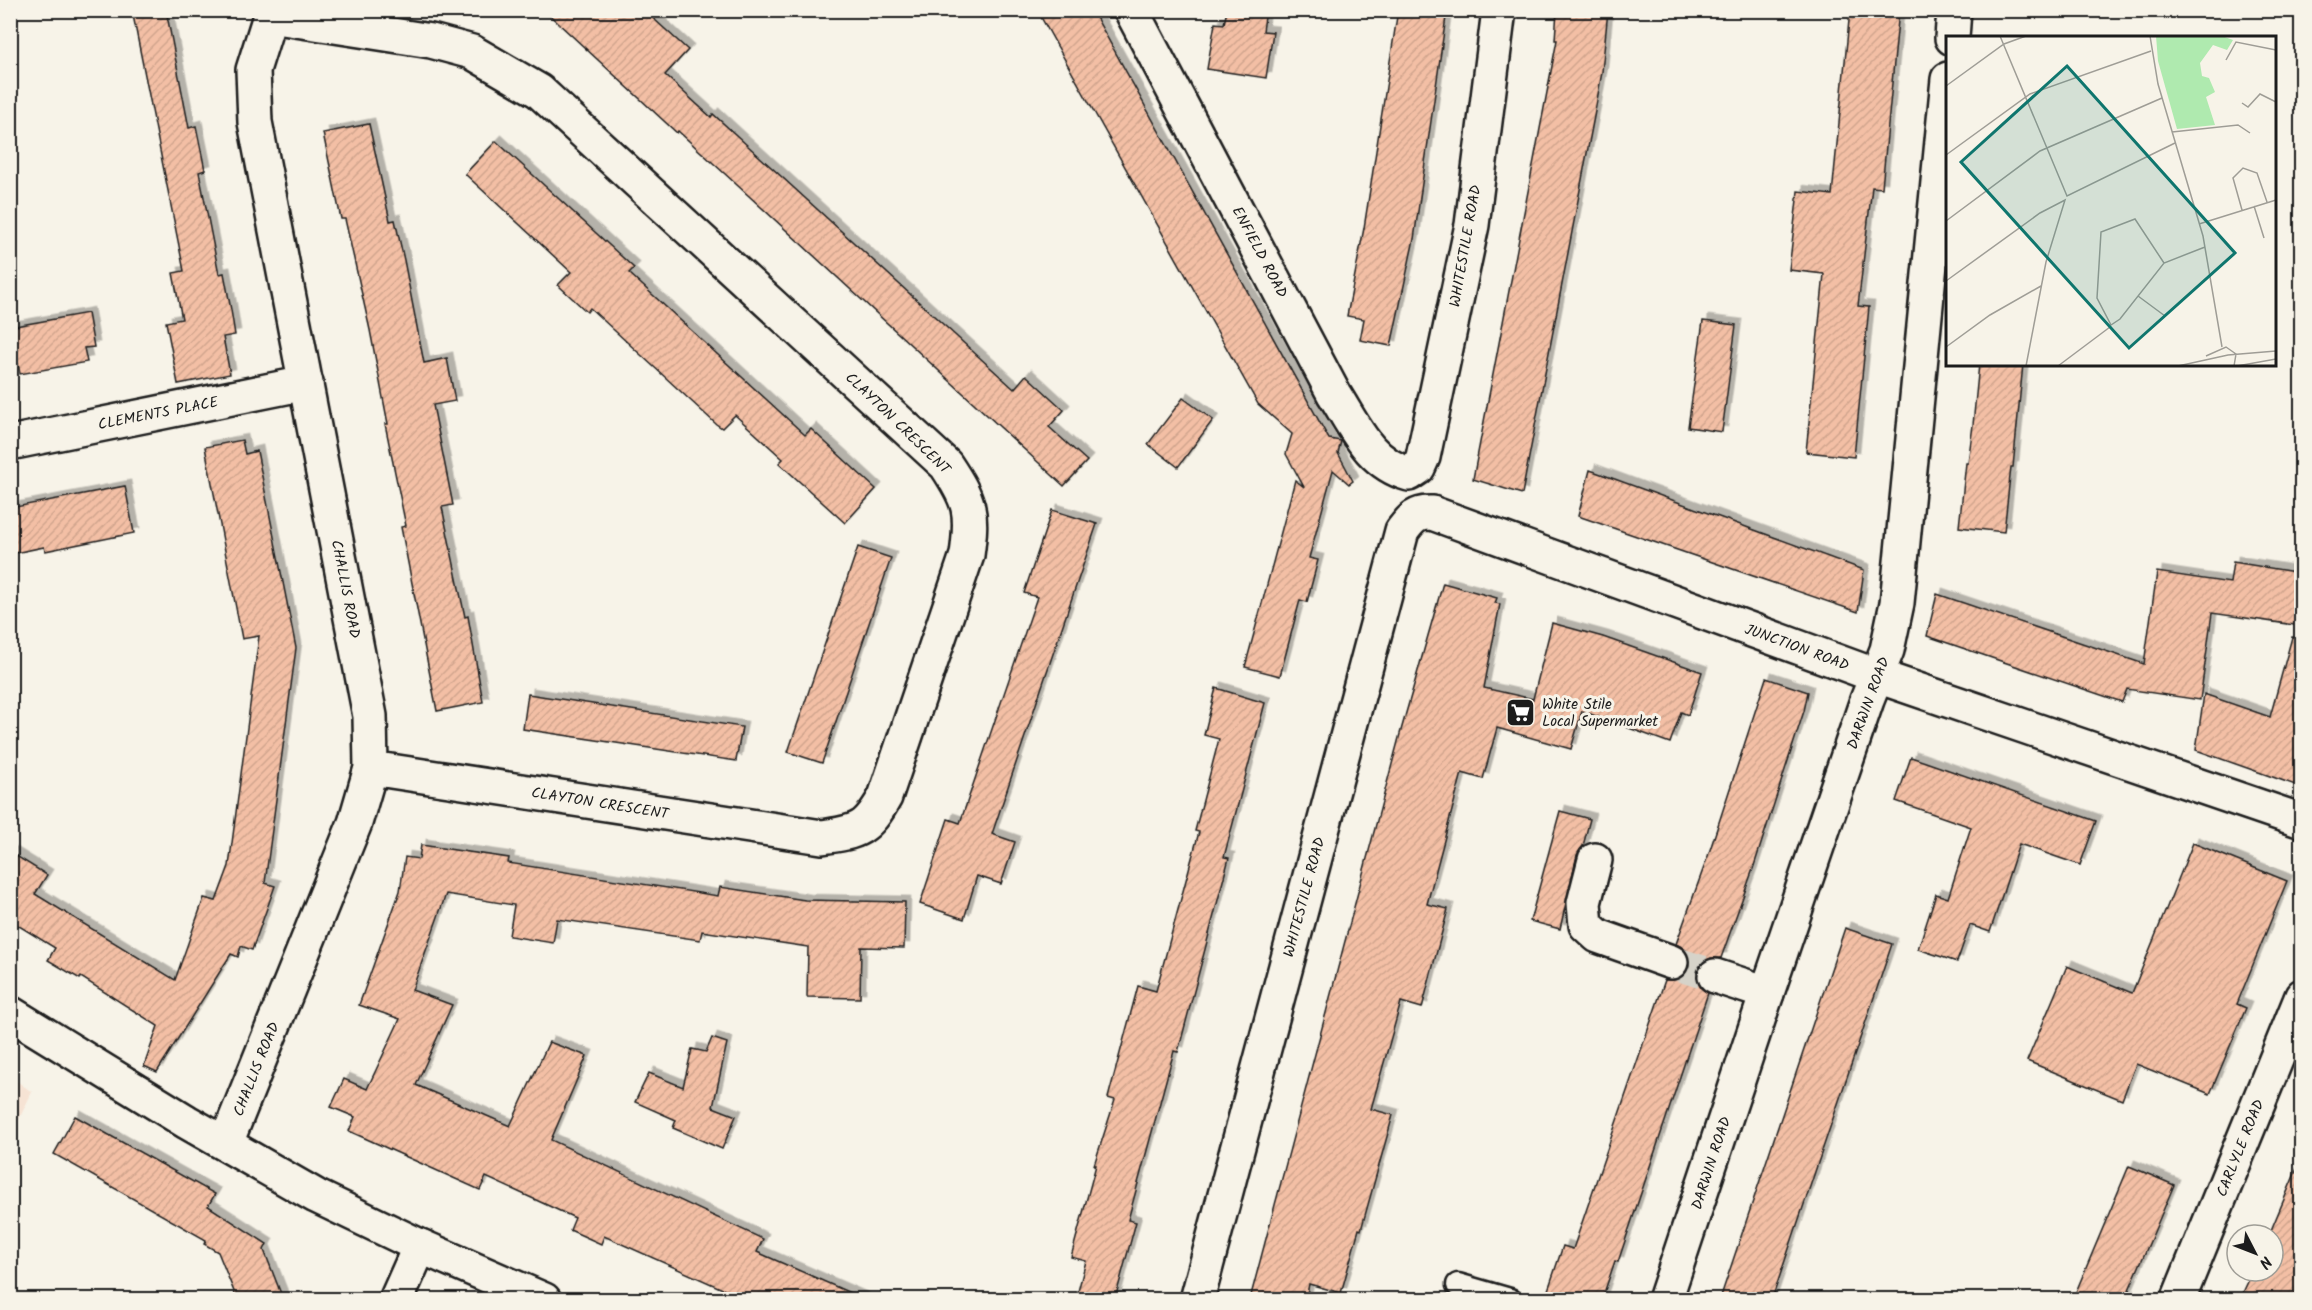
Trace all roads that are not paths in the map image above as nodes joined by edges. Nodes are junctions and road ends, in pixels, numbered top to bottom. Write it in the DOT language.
graph roads {
  1 [pos="1131,10"];
  2 [pos="1499,10"];
  3 [pos="1954,10"];
  4 [pos="270,16"];
  5 [pos="1952,36"];
  6 [pos="1946,89"];
  7 [pos="306,383"];
  8 [pos="10,443"];
  9 [pos="1409,474"];
  10 [pos="1432,513"];
  11 [pos="1877,676"];
  12 [pos="371,768"];
  13 [pos="2301,821"];
  14 [pos="1595,860"];
  15 [pos="1671,962"];
  16 [pos="1715,976"];
  17 [pos="1767,993"];
  18 [pos="2301,996"];
  19 [pos="12,1019"];
  20 [pos="226,1143"];
  21 [pos="420,1246"];
  22 [pos="1458,1285"];
  23 [pos="396,1299"];
  24 [pos="544,1299"];
  25 [pos="1197,1299"];
  26 [pos="1510,1299"];
  27 [pos="1665,1299"];
  28 [pos="2178,1299"];
  1 -- 9 [label="street, ENFIELD ROAD"];
  2 -- 9 [label="street, WHITESTILE ROAD"];
  3 -- 5 [label="street"];
  4 -- 7 [label="street, CHALLIS ROAD"];
  4 -- 12 [label="street, CLAYTON CRESCENT"];
  6 -- 11 [label="street, DARWIN ROAD"];
  7 -- 8 [label="street, CLEMENTS PLACE"];
  7 -- 12 [label="street, CHALLIS ROAD"];
  10 -- 11 [label="street, JUNCTION ROAD"];
  10 -- 25 [label="street, WHITESTILE ROAD"];
  11 -- 13 [label="street, JUNCTION ROAD"];
  11 -- 17 [label="street, DARWIN ROAD"];
  12 -- 20 [label="street, CHALLIS ROAD"];
  14 -- 15 [label="street"];
  16 -- 17 [label="street"];
  17 -- 27 [label="street, DARWIN ROAD"];
  18 -- 28 [label="street, CARLYLE ROAD"];
  19 -- 20 [label="street"];
  20 -- 21 [label="street"];
  21 -- 23 [label="street"];
  21 -- 24 [label="street"];
  22 -- 26 [label="lane"];
}
